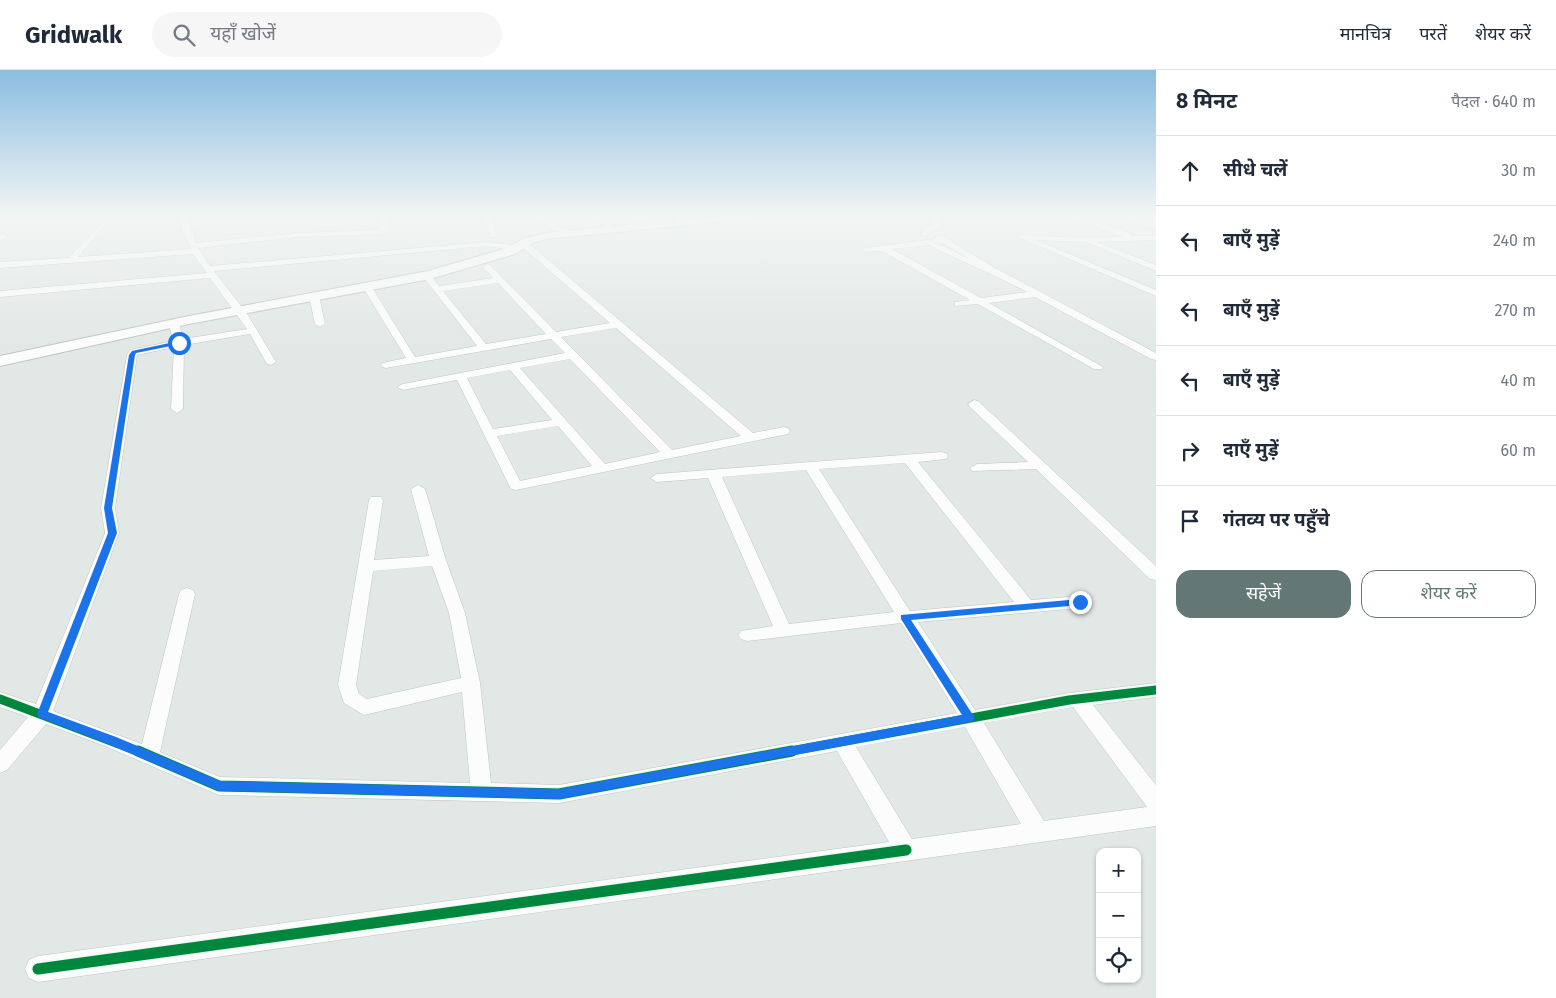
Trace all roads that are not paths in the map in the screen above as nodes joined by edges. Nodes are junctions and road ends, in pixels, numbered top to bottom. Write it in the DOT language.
graph roads {
  1 [pos="73,257"];
  2 [pos="101,257"];
  3 [pos="200,257"];
  4 [pos="343,257"];
  5 [pos="490,257"];
  6 [pos="540,257"];
  7 [pos="900,257"];
  8 [pos="963,257"];
  9 [pos="970,257"];
  10 [pos="1071,257"];
  11 [pos="1128,257"];
  12 [pos="71,260"];
  13 [pos="0,265"];
  14 [pos="487,267"];
  15 [pos="1156,268"];
  16 [pos="992,270"];
  17 [pos="211,272"];
  18 [pos="429,279"];
  19 [pos="500,280"];
  20 [pos="437,289"];
  21 [pos="370,291"];
  22 [pos="1156,293"];
  23 [pos="0,294"];
  24 [pos="1036,294"];
  25 [pos="314,296"];
  26 [pos="978,301"];
  27 [pos="958,304"];
  28 [pos="240,310"];
  29 [pos="174,323"];
  30 [pos="320,324"];
  31 [pos="619,324"];
  32 [pos="252,331"];
  33 [pos="554,335"];
  34 [pos="179,343"];
  35 [pos="484,348"];
  36 [pos="573,355"];
  37 [pos="1155,357"];
  38 [pos="0,362"];
  39 [pos="271,362"];
  40 [pos="386,365"];
  41 [pos="512,366"];
  42 [pos="1098,367"];
  43 [pos="423,368"];
  44 [pos="460,376"];
  45 [pos="403,387"];
  46 [pos="974,404"];
  47 [pos="177,410"];
  48 [pos="560,422"];
  49 [pos="784,430"];
  50 [pos="489,434"];
  51 [pos="750,437"];
  52 [pos="669,454"];
  53 [pos="941,456"];
  54 [pos="908,458"];
  55 [pos="809,465"];
  56 [pos="1038,465"];
  57 [pos="600,468"];
  58 [pos="978,468"];
  59 [pos="713,473"];
  60 [pos="657,478"];
  61 [pos="418,489"];
  62 [pos="376,500"];
  63 [pos="438,560"];
  64 [pos="366,566"];
  65 [pos="1156,575"];
  66 [pos="187,594"];
  67 [pos="1080,602"];
  68 [pos="1027,607"];
  69 [pos="904,617"];
  70 [pos="784,631"];
  71 [pos="747,635"];
  72 [pos="472,683"];
  73 [pos="1156,690"];
  74 [pos="0,699"];
  75 [pos="1078,699"];
  76 [pos="42,714"];
  77 [pos="970,718"];
  78 [pos="842,742"];
  79 [pos="149,756"];
  80 [pos="0,764"];
  81 [pos="481,792"];
  82 [pos="1156,802"];
  83 [pos="1156,816"];
  84 [pos="1038,832"];
  85 [pos="906,850"];
  86 [pos="38,968"];
  1 -- 12 [label="street"];
  2 -- 12 [label="street"];
  3 -- 17 [label="street"];
  4 -- 17 [label="street"];
  5 -- 25 [label="street"];
  6 -- 31 [label="street"];
  7 -- 26 [label="street"];
  8 -- 16 [label="street"];
  9 -- 16 [label="street"];
  10 -- 22 [label="street"];
  11 -- 15 [label="street"];
  12 -- 13 [label="street"];
  14 -- 19 [label="street"];
  16 -- 24 [label="street"];
  17 -- 23 [label="street"];
  17 -- 28 [label="street"];
  18 -- 20 [label="street"];
  19 -- 20 [label="street"];
  19 -- 33 [label="street"];
  20 -- 35 [label="street"];
  21 -- 43 [label="street"];
  24 -- 26 [label="street"];
  24 -- 37 [label="street"];
  25 -- 28 [label="street"];
  25 -- 30 [label="street"];
  26 -- 27 [label="street"];
  26 -- 42 [label="street"];
  28 -- 29 [label="street"];
  28 -- 32 [label="street"];
  29 -- 34 [label="street"];
  29 -- 38 [label="street"];
  31 -- 33 [label="street"];
  31 -- 51 [label="street"];
  32 -- 34 [label="street"];
  32 -- 39 [label="street"];
  33 -- 35 [label="street"];
  33 -- 36 [label="street"];
  34 -- 47 [label="street"];
  34 -- 76 [label="street"];
  35 -- 43 [label="street"];
  36 -- 41 [label="street"];
  36 -- 52 [label="street"];
  40 -- 43 [label="street"];
  41 -- 44 [label="street"];
  41 -- 48 [label="street"];
  43 -- 44 [label="street"];
  43 -- 45 [label="street"];
  44 -- 50 [label="street"];
  46 -- 56 [label="street"];
  48 -- 50 [label="street"];
  48 -- 57 [label="street"];
  49 -- 51 [label="street"];
  50 -- 57 [label="street"];
  51 -- 52 [label="street"];
  52 -- 57 [label="street"];
  53 -- 54 [label="street"];
  54 -- 55 [label="street"];
  54 -- 68 [label="street"];
  55 -- 59 [label="street"];
  55 -- 69 [label="street"];
  56 -- 58 [label="street"];
  56 -- 65 [label="street"];
  59 -- 60 [label="street"];
  59 -- 70 [label="street"];
  61 -- 63 [label="street"];
  62 -- 64 [label="street"];
  63 -- 64 [label="street"];
  63 -- 72 [label="street"];
  64 -- 72 [label="street"];
  66 -- 79 [label="street"];
  67 -- 68 [label="street"];
  68 -- 69 [label="street"];
  69 -- 70 [label="street"];
  69 -- 77 [label="street"];
  70 -- 71 [label="street"];
  72 -- 81 [label="street"];
  73 -- 75 [label="street"];
  74 -- 76 [label="street"];
  75 -- 77 [label="street"];
  75 -- 82 [label="street"];
  76 -- 79 [label="street"];
  76 -- 80 [label="street"];
  77 -- 78 [label="street"];
  77 -- 84 [label="street"];
  78 -- 81 [label="street"];
  78 -- 85 [label="street"];
  79 -- 81 [label="street"];
  83 -- 84 [label="street"];
  84 -- 85 [label="street"];
  85 -- 86 [label="street"];
}
